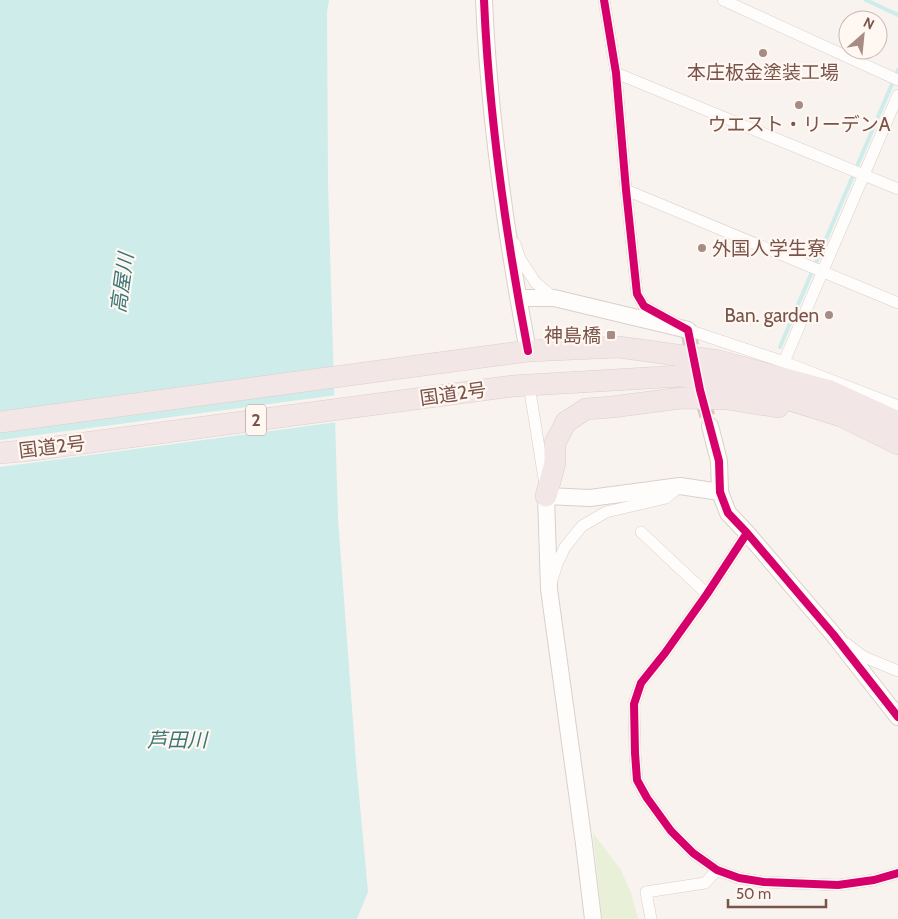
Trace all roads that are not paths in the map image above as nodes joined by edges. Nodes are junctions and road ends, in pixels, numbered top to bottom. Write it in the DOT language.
graph roads {
  1 [pos="484,0"];
  2 [pos="604,0"];
  3 [pos="723,0"];
  4 [pos="616,72"];
  5 [pos="895,79"];
  6 [pos="898,95"];
  7 [pos="858,172"];
  8 [pos="898,189"];
  9 [pos="626,190"];
  10 [pos="504,209"];
  11 [pos="816,269"];
  12 [pos="518,298"];
  13 [pos="554,298"];
  14 [pos="898,303"];
  15 [pos="688,330"];
  16 [pos="518,353"];
  17 [pos="784,362"];
  18 [pos="521,385"];
  19 [pos="898,406"];
  20 [pos="0,422"];
  21 [pos="710,426"];
  22 [pos="893,434"];
  23 [pos="0,453"];
  24 [pos="680,486"];
  25 [pos="720,492"];
  26 [pos="546,496"];
  27 [pos="641,532"];
  28 [pos="748,533"];
  29 [pos="550,589"];
  30 [pos="707,594"];
  31 [pos="833,634"];
  32 [pos="898,671"];
  33 [pos="898,717"];
  34 [pos="717,870"];
  35 [pos="898,873"];
  36 [pos="593,919"];
  37 [pos="651,919"];
  1 -- 10 [label="street"];
  2 -- 4 [label="street"];
  3 -- 5 [label="street"];
  4 -- 7 [label="street"];
  4 -- 9 [label="street"];
  6 -- 7 [label="street"];
  7 -- 8 [label="street"];
  7 -- 11 [label="street"];
  9 -- 11 [label="street"];
  9 -- 15 [label="street"];
  10 -- 12 [label="street"];
  10 -- 13 [label="street"];
  11 -- 14 [label="street"];
  11 -- 17 [label="street"];
  12 -- 13 [label="street"];
  12 -- 16 [label="street"];
  13 -- 15 [label="street"];
  15 -- 17 [label="street"];
  16 -- 20 [label="highway, 国道2号 / 2"];
  16 -- 22 [label="highway, 国道2号 / 2"];
  17 -- 19 [label="street"];
  18 -- 22 [label="highway, 国道2号 / 2"];
  18 -- 23 [label="highway, 国道2号 / 2"];
  18 -- 26 [label="street"];
  21 -- 25 [label="street"];
  22 -- 26 [label="highway"];
  24 -- 25 [label="street"];
  24 -- 26 [label="street"];
  24 -- 29 [label="street"];
  25 -- 28 [label="street"];
  26 -- 29 [label="street"];
  27 -- 30 [label="street"];
  28 -- 30 [label="street"];
  28 -- 31 [label="street"];
  29 -- 36 [label="street"];
  30 -- 34 [label="street"];
  31 -- 32 [label="street"];
  31 -- 33 [label="street"];
  34 -- 35 [label="street"];
  34 -- 37 [label="street"];
}
